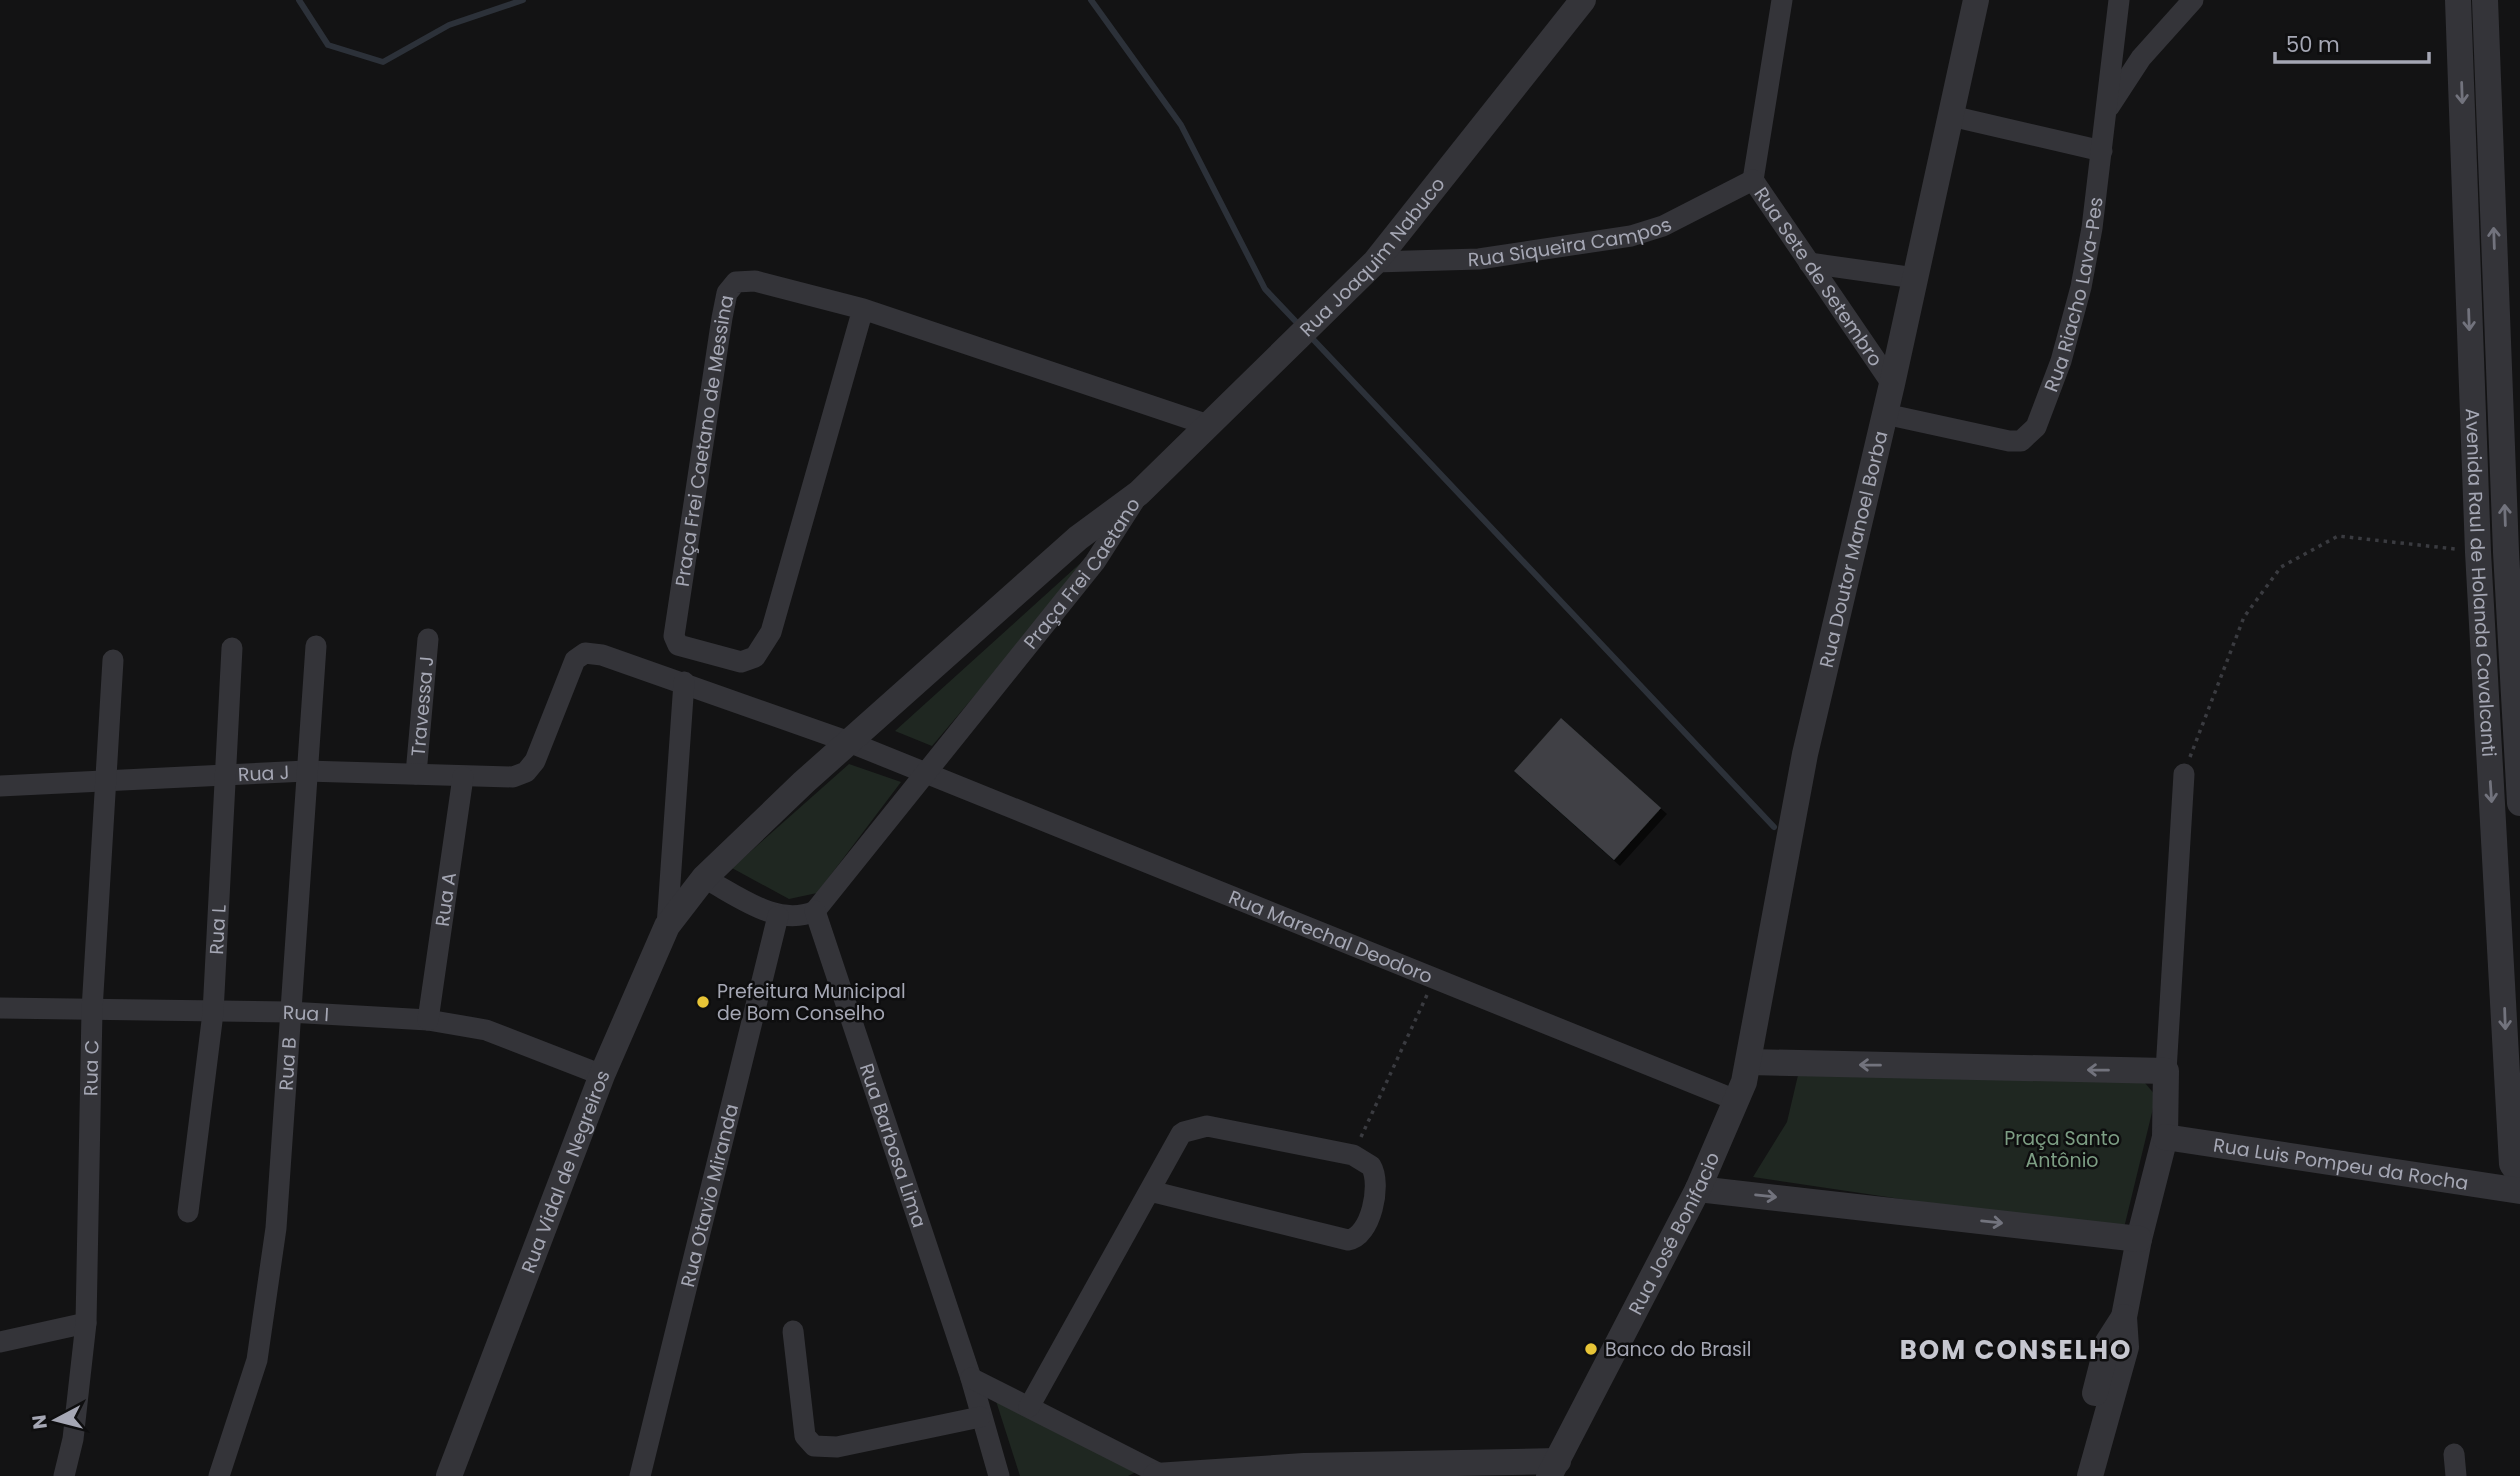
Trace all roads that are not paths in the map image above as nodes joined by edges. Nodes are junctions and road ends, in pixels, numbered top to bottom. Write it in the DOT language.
graph roads {
  1 [pos="1583,0"];
  2 [pos="1782,0"];
  3 [pos="1976,0"];
  4 [pos="2119,0"];
  5 [pos="2193,0"];
  6 [pos="2459,0"];
  7 [pos="2485,0"];
  8 [pos="2108,109"];
  9 [pos="1951,116"];
  10 [pos="2102,152"];
  11 [pos="1753,180"];
  12 [pos="1810,262"];
  13 [pos="1367,270"];
  14 [pos="1915,278"];
  15 [pos="863,309"];
  16 [pos="1892,384"];
  17 [pos="1885,414"];
  18 [pos="1208,425"];
  19 [pos="1139,493"];
  20 [pos="2478,552"];
  21 [pos="2506,552"];
  22 [pos="428,639"];
  23 [pos="316,646"];
  24 [pos="682,646"];
  25 [pos="232,648"];
  26 [pos="113,660"];
  27 [pos="677,679"];
  28 [pos="2518,710"];
  29 [pos="849,742"];
  30 [pos="306,771"];
  31 [pos="224,774"];
  32 [pos="416,774"];
  33 [pos="925,774"];
  34 [pos="2184,774"];
  35 [pos="463,777"];
  36 [pos="107,781"];
  37 [pos="0,786"];
  38 [pos="2520,803"];
  39 [pos="704,878"];
  40 [pos="815,911"];
  41 [pos="778,916"];
  42 [pos="667,926"];
  43 [pos="0,1008"];
  44 [pos="92,1010"];
  45 [pos="289,1012"];
  46 [pos="213,1013"];
  47 [pos="428,1020"];
  48 [pos="1749,1062"];
  49 [pos="2166,1071"];
  50 [pos="602,1075"];
  51 [pos="1738,1101"];
  52 [pos="2165,1137"];
  53 [pos="2516,1170"];
  54 [pos="1698,1189"];
  55 [pos="1150,1191"];
  56 [pos="2520,1191"];
  57 [pos="188,1212"];
  58 [pos="2139,1239"];
  59 [pos="2124,1317"];
  60 [pos="86,1323"];
  61 [pos="793,1331"];
  62 [pos="0,1342"];
  63 [pos="971,1378"];
  64 [pos="1028,1408"];
  65 [pos="980,1417"];
  66 [pos="2454,1454"];
  67 [pos="1554,1468"];
  68 [pos="1158,1475"];
  69 [pos="64,1476"];
  70 [pos="219,1476"];
  71 [pos="449,1476"];
  72 [pos="640,1476"];
  73 [pos="999,1476"];
  74 [pos="2074,1476"];
  75 [pos="2091,1476"];
  76 [pos="2456,1476"];
  1 -- 13 [label="street, Rua Joaquim Nabuco"];
  2 -- 11 [label="street, Rua Sete de Setembro"];
  3 -- 9 [label="street, Rua Doutor Manoel Borba"];
  4 -- 8 [label="street, Rua Riacho Lava-Pes"];
  5 -- 8 [label="street"];
  6 -- 20 [label="street, Avenida Raul de Holanda Cavalcanti, one-way"];
  21 -- 7 [label="street, Avenida Raul de Holanda Cavalcanti, one-way"];
  8 -- 10 [label="street, Rua Riacho Lava-Pes"];
  9 -- 10 [label="street"];
  9 -- 14 [label="street, Rua Doutor Manoel Borba"];
  10 -- 17 [label="street, Rua Riacho Lava-Pes"];
  11 -- 12 [label="street, Rua Sete de Setembro"];
  11 -- 13 [label="street, Rua Siqueira Campos"];
  12 -- 14 [label="street"];
  12 -- 16 [label="street, Rua Sete de Setembro"];
  13 -- 18 [label="street, Rua Joaquim Nabuco"];
  14 -- 16 [label="street, Rua Doutor Manoel Borba"];
  15 -- 18 [label="street, Praça Frei Caetano de Messina"];
  15 -- 24 [label="street"];
  15 -- 24 [label="street, Praça Frei Caetano de Messina"];
  16 -- 17 [label="street, Rua Doutor Manoel Borba"];
  17 -- 48 [label="street, Rua Doutor Manoel Borba"];
  18 -- 19 [label="street, Rua Joaquim Nabuco"];
  19 -- 29 [label="street, Praça Frei Caetano"];
  19 -- 33 [label="street, Praça Frei Caetano"];
  20 -- 21 [label="street"];
  20 -- 53 [label="street, Avenida Raul de Holanda Cavalcanti, one-way"];
  21 -- 28 [label="street, Avenida Raul de Holanda Cavalcanti"];
  22 -- 32 [label="street, Travessa J"];
  23 -- 30 [label="street, Rua B"];
  24 -- 27 [label="street"];
  25 -- 31 [label="street, Rua L"];
  26 -- 36 [label="street, Rua C"];
  27 -- 29 [label="street"];
  27 -- 35 [label="street, Rua J"];
  27 -- 42 [label="street"];
  28 -- 38 [label="street, Avenida Raul de Holanda Cavalcanti"];
  29 -- 33 [label="street"];
  29 -- 39 [label="street, Praça Frei Caetano"];
  30 -- 31 [label="street, Rua J"];
  30 -- 32 [label="street, Rua J"];
  30 -- 45 [label="street, Rua B"];
  31 -- 36 [label="street, Rua J"];
  31 -- 46 [label="street, Rua L"];
  32 -- 35 [label="street, Rua J"];
  33 -- 40 [label="street, Praça Frei Caetano"];
  33 -- 51 [label="street, Rua Marechal Deodoro"];
  34 -- 49 [label="street"];
  35 -- 47 [label="street, Rua A"];
  36 -- 37 [label="street, Rua J"];
  36 -- 44 [label="street, Rua C"];
  39 -- 41 [label="street"];
  39 -- 42 [label="street, Rua Vidal de Negreiros"];
  40 -- 41 [label="street"];
  40 -- 63 [label="street, Rua Barbosa Lima"];
  41 -- 72 [label="street, Rua Otavio Miranda"];
  42 -- 50 [label="street, Rua Vidal de Negreiros"];
  43 -- 44 [label="street, Rua I"];
  44 -- 46 [label="street, Rua I"];
  44 -- 60 [label="street, Rua C"];
  45 -- 46 [label="street, Rua I"];
  45 -- 47 [label="street, Rua I"];
  45 -- 70 [label="street, Rua B"];
  46 -- 57 [label="street, Rua L"];
  47 -- 50 [label="street, Rua I"];
  49 -- 48 [label="street, one-way"];
  48 -- 51 [label="street, Rua Doutor Manoel Borba"];
  49 -- 52 [label="street"];
  50 -- 71 [label="street, Rua Vidal de Negreiros"];
  51 -- 54 [label="street, Rua José Bonifacio"];
  52 -- 56 [label="street, Rua Luis Pompeu da Rocha"];
  52 -- 58 [label="street"];
  54 -- 58 [label="street, one-way"];
  54 -- 67 [label="street, Rua José Bonifacio"];
  55 -- 55 [label="street"];
  55 -- 64 [label="street"];
  58 -- 59 [label="street"];
  59 -- 74 [label="street"];
  59 -- 75 [label="street"];
  60 -- 62 [label="street"];
  60 -- 69 [label="street, Rua C"];
  61 -- 65 [label="street"];
  63 -- 64 [label="street"];
  63 -- 65 [label="street, Rua Barbosa Lima"];
  64 -- 68 [label="street"];
  65 -- 73 [label="street, Rua Barbosa Lima"];
  66 -- 76 [label="street"];
  67 -- 68 [label="street"];
}
